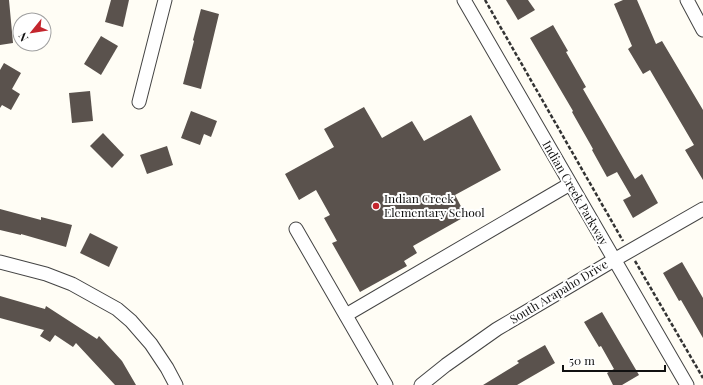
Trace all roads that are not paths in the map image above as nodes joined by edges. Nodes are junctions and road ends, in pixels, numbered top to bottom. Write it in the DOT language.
graph roads {
  1 [pos="164,0"];
  2 [pos="464,0"];
  3 [pos="687,0"];
  4 [pos="703,30"];
  5 [pos="140,102"];
  6 [pos="570,184"];
  7 [pos="703,209"];
  8 [pos="296,229"];
  9 [pos="614,260"];
  10 [pos="0,262"];
  11 [pos="346,315"];
  12 [pos="176,385"];
  13 [pos="386,385"];
  14 [pos="421,385"];
  15 [pos="687,385"];
  1 -- 5 [label="street"];
  2 -- 6 [label="street, Indian Creek Parkway"];
  3 -- 4 [label="street"];
  6 -- 9 [label="street, Indian Creek Parkway"];
  6 -- 11 [label="street"];
  7 -- 9 [label="street, South Arapaho Drive"];
  8 -- 11 [label="street"];
  9 -- 14 [label="street, South Arapaho Drive"];
  9 -- 15 [label="street, Indian Creek Parkway"];
  10 -- 12 [label="street"];
  11 -- 13 [label="street"];
}
